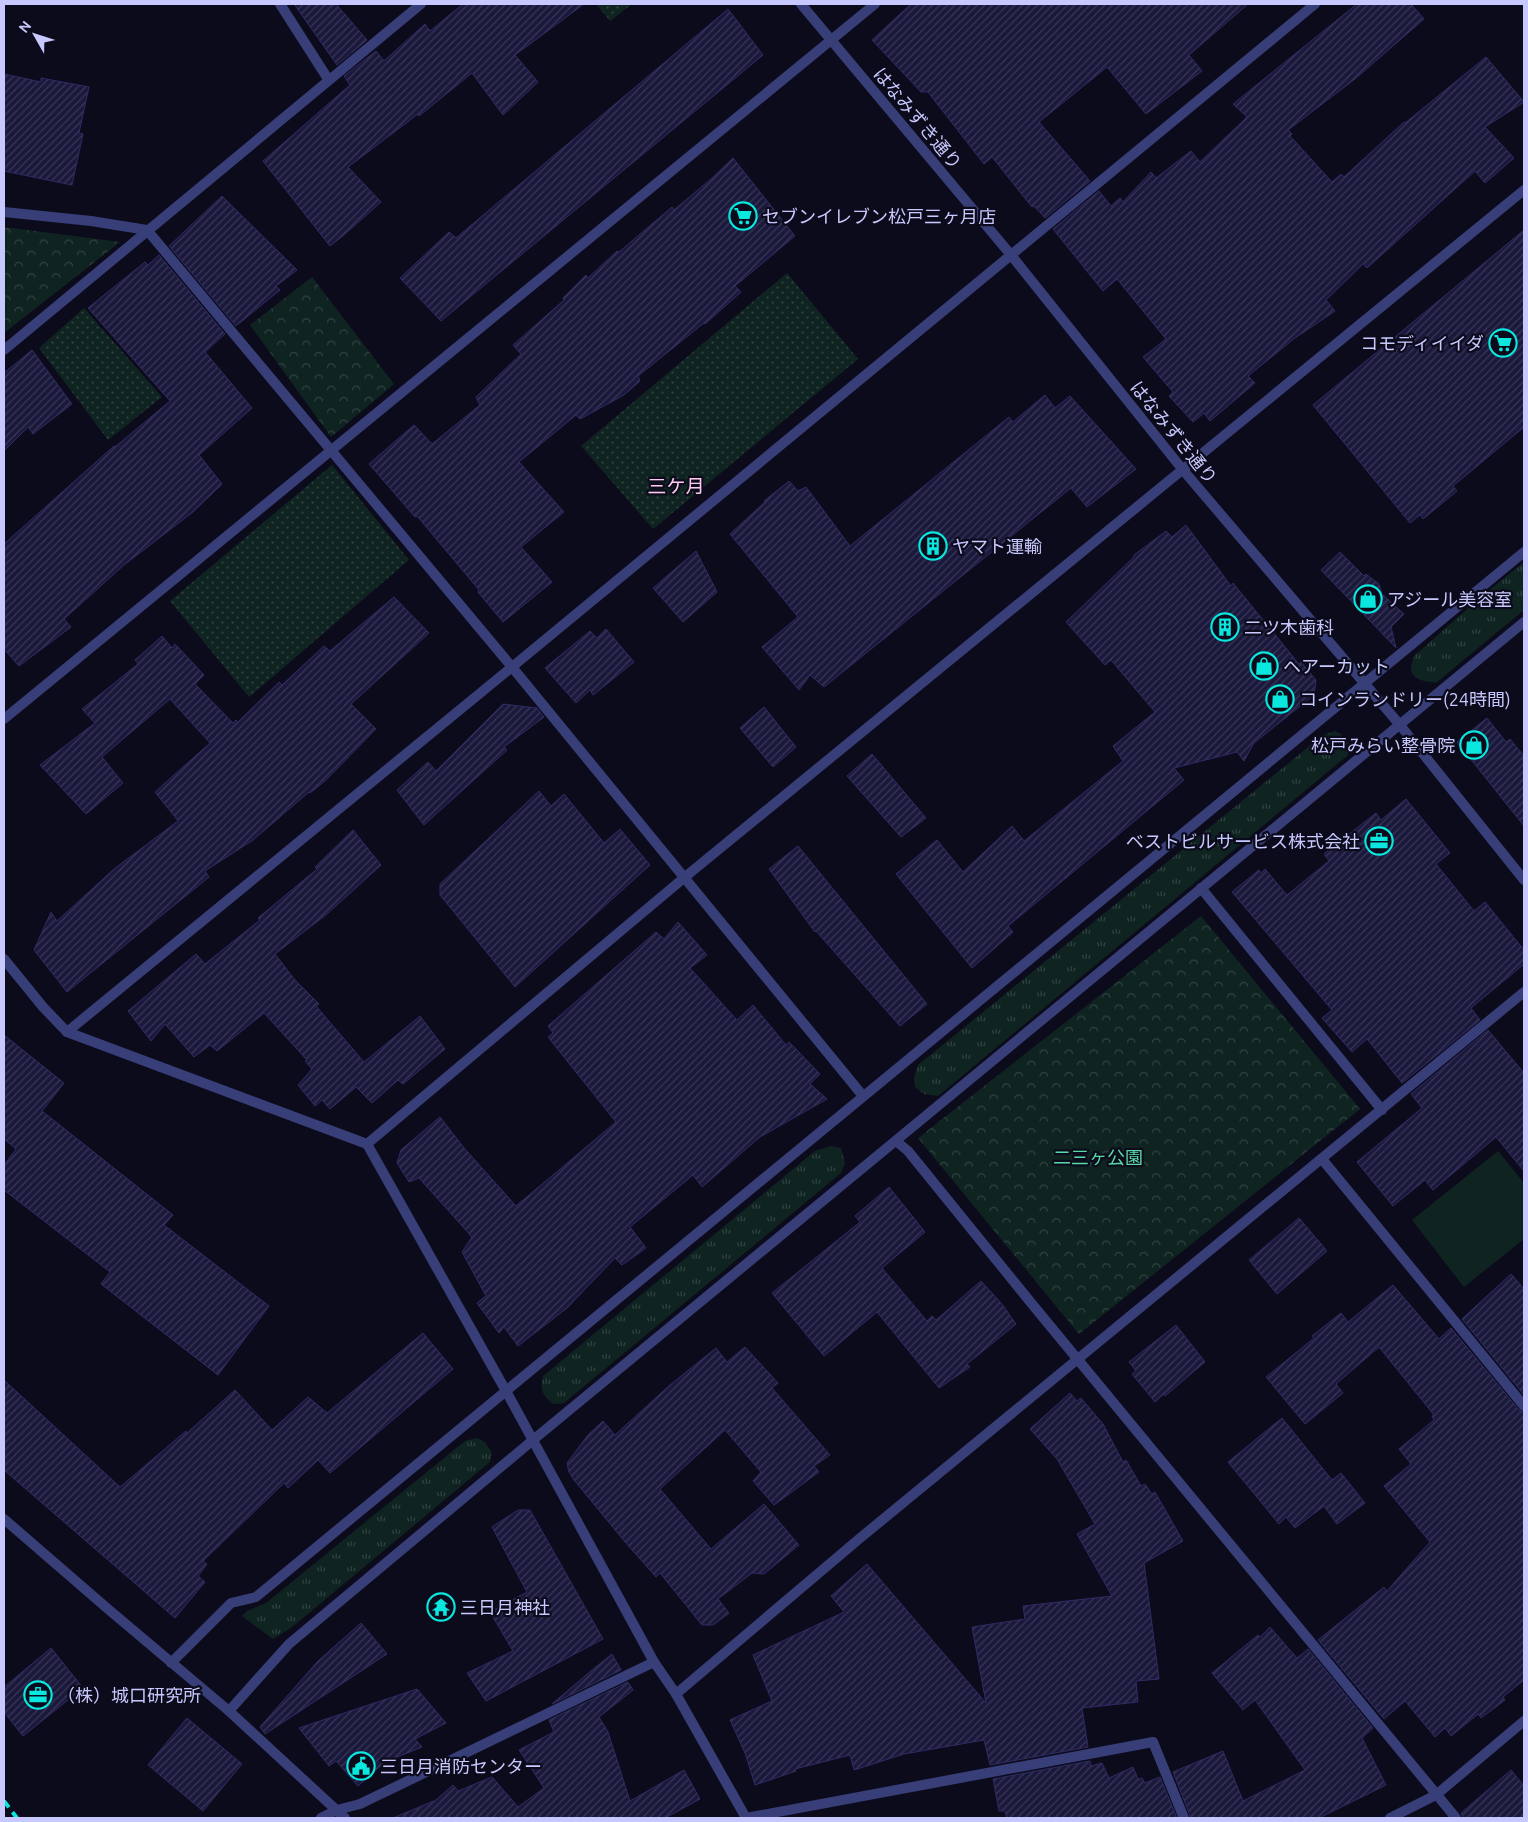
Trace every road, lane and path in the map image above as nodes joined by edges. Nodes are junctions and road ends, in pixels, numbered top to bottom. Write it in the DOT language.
graph roads {
  1 [pos="280,4"];
  2 [pos="421,4"];
  3 [pos="801,4"];
  4 [pos="875,4"];
  5 [pos="1315,4"];
  6 [pos="831,40"];
  7 [pos="328,79"];
  8 [pos="1524,190"];
  9 [pos="4,212"];
  10 [pos="147,230"];
  11 [pos="1011,255"];
  12 [pos="4,350"];
  13 [pos="331,449"];
  14 [pos="1183,470"];
  15 [pos="1524,552"];
  16 [pos="1524,622"];
  17 [pos="512,667"];
  18 [pos="1366,684"];
  19 [pos="4,719"];
  20 [pos="1400,725"];
  21 [pos="685,877"];
  22 [pos="1524,880"];
  23 [pos="1201,888"];
  24 [pos="4,959"];
  25 [pos="1524,992"];
  26 [pos="67,1032"];
  27 [pos="863,1096"];
  28 [pos="1382,1110"];
  29 [pos="896,1141"];
  30 [pos="366,1144"];
  31 [pos="1322,1159"];
  32 [pos="1077,1359"];
  33 [pos="506,1390"];
  34 [pos="1524,1406"];
  35 [pos="532,1440"];
  36 [pos="4,1519"];
  37 [pos="654,1662"];
  38 [pos="171,1663"];
  39 [pos="676,1694"];
  40 [pos="229,1711"];
  41 [pos="1524,1721"];
  42 [pos="1436,1795"];
  43 [pos="337,1810"];
  44 [pos="320,1818"];
  45 [pos="345,1818"];
  46 [pos="746,1818"];
  47 [pos="1184,1818"];
  48 [pos="1390,1818"];
  49 [pos="1456,1818"];
  1 -- 7 [label="street"];
  2 -- 7 [label="street"];
  3 -- 6 [label="street, はなみずき通り"];
  4 -- 6 [label="street"];
  5 -- 11 [label="street"];
  6 -- 11 [label="street, はなみずき通り"];
  6 -- 13 [label="street"];
  7 -- 10 [label="street"];
  8 -- 14 [label="street"];
  9 -- 10 [label="street"];
  10 -- 12 [label="street"];
  10 -- 13 [label="street"];
  11 -- 14 [label="street, はなみずき通り"];
  11 -- 17 [label="street"];
  13 -- 17 [label="street"];
  13 -- 19 [label="street"];
  14 -- 18 [label="street, はなみずき通り"];
  14 -- 21 [label="street"];
  15 -- 18 [label="street"];
  16 -- 20 [label="street"];
  17 -- 21 [label="street"];
  17 -- 26 [label="street"];
  18 -- 20 [label="street, はなみずき通り"];
  18 -- 27 [label="street"];
  20 -- 22 [label="street, はなみずき通り"];
  20 -- 23 [label="street"];
  21 -- 27 [label="street"];
  21 -- 30 [label="street"];
  23 -- 28 [label="street"];
  23 -- 29 [label="street"];
  24 -- 26 [label="street"];
  25 -- 28 [label="street"];
  26 -- 30 [label="street"];
  27 -- 33 [label="street"];
  28 -- 31 [label="street"];
  29 -- 32 [label="street"];
  29 -- 35 [label="street"];
  30 -- 33 [label="street"];
  31 -- 32 [label="street"];
  31 -- 34 [label="street"];
  32 -- 39 [label="street"];
  32 -- 42 [label="street"];
  33 -- 35 [label="street"];
  33 -- 38 [label="street"];
  35 -- 37 [label="street"];
  35 -- 40 [label="street"];
  36 -- 38 [label="street"];
  37 -- 39 [label="street"];
  37 -- 43 [label="street"];
  38 -- 40 [label="street"];
  39 -- 46 [label="street"];
  40 -- 43 [label="street"];
  41 -- 42 [label="street"];
  42 -- 48 [label="street"];
  42 -- 49 [label="street"];
  43 -- 44 [label="street"];
  43 -- 45 [label="street"];
  46 -- 47 [label="street"];
}
